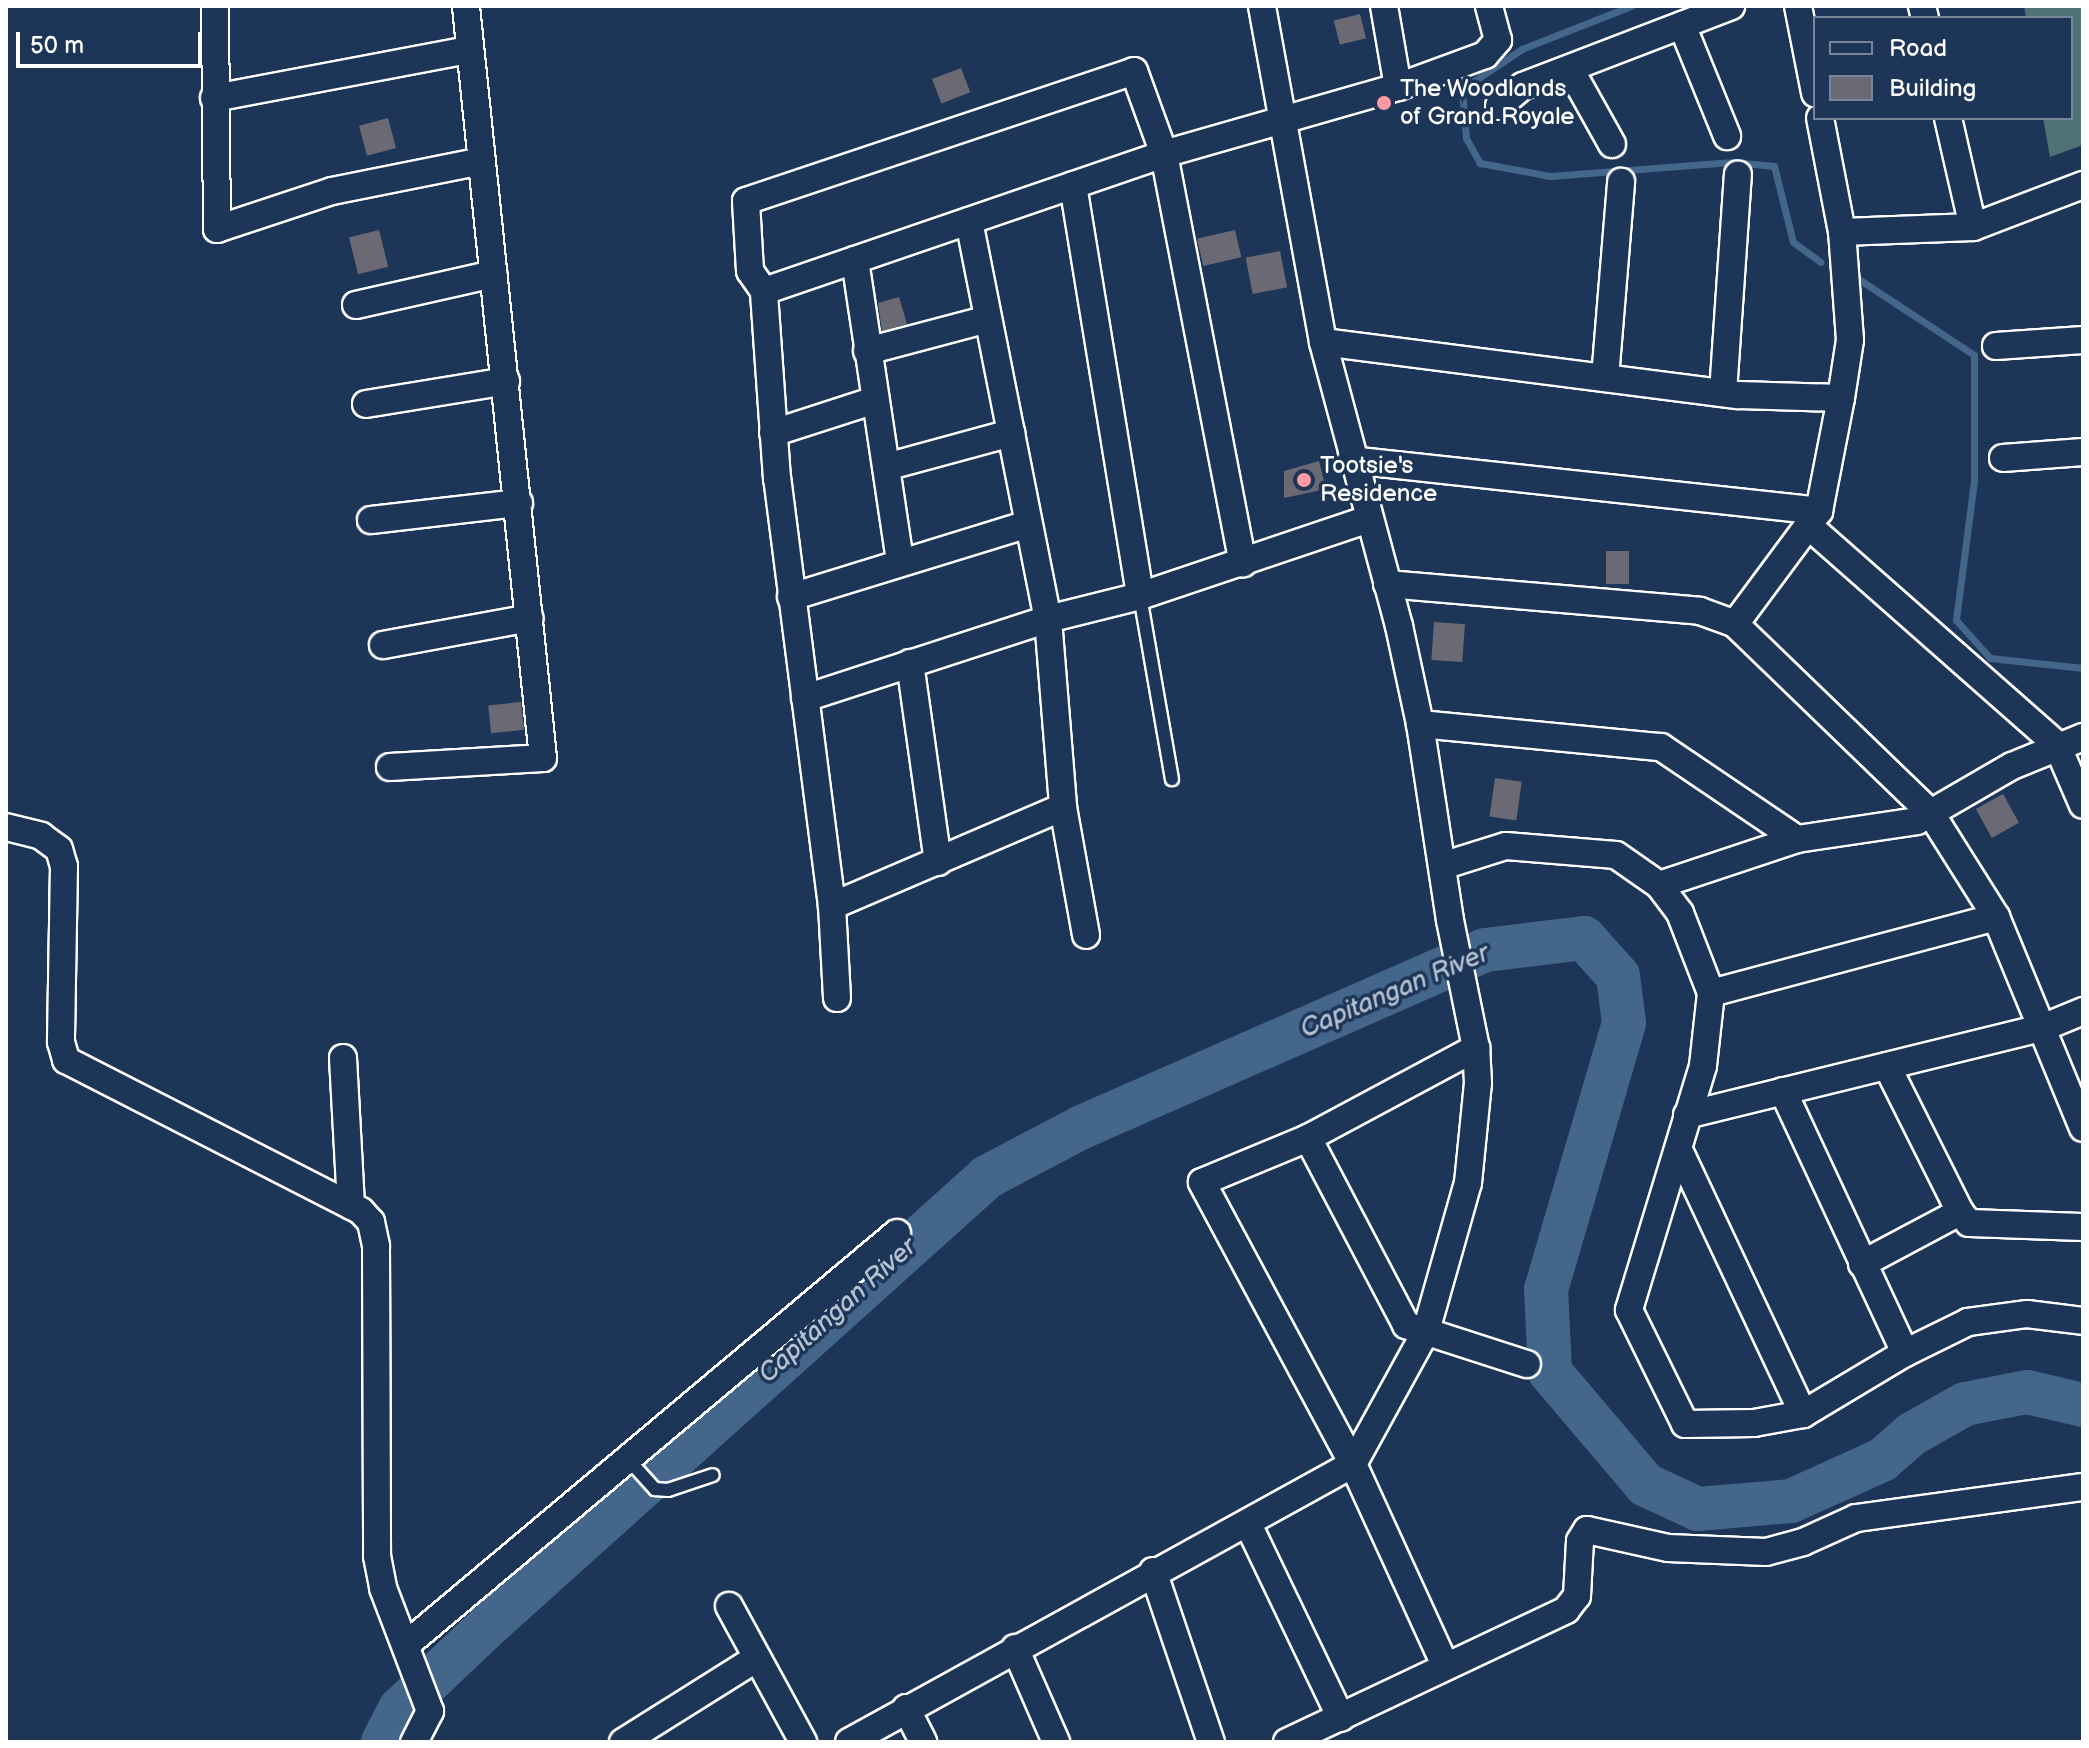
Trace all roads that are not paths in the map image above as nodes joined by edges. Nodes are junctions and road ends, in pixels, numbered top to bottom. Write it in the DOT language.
graph roads {
  1 [pos="215,6"];
  2 [pos="466,6"];
  3 [pos="1262,6"];
  4 [pos="1384,6"];
  5 [pos="1489,6"];
  6 [pos="1731,6"];
  7 [pos="1798,6"];
  8 [pos="1682,25"];
  9 [pos="469,50"];
  10 [pos="1570,69"];
  11 [pos="1813,83"];
  12 [pos="1398,87"];
  13 [pos="214,98"];
  14 [pos="1499,106"];
  15 [pos="1280,117"];
  16 [pos="1820,120"];
  17 [pos="1948,120"];
  18 [pos="1727,136"];
  19 [pos="1612,144"];
  20 [pos="1164,154"];
  21 [pos="482,161"];
  22 [pos="1738,175"];
  23 [pos="1621,182"];
  24 [pos="1073,185"];
  25 [pos="2083,185"];
  26 [pos="969,221"];
  27 [pos="1973,227"];
  28 [pos="1842,232"];
  29 [pos="855,260"];
  30 [pos="494,274"];
  31 [pos="764,291"];
  32 [pos="356,305"];
  33 [pos="988,319"];
  34 [pos="2083,340"];
  35 [pos="1323,342"];
  36 [pos="1996,346"];
  37 [pos="867,351"];
  38 [pos="1605,378"];
  39 [pos="506,381"];
  40 [pos="1723,393"];
  41 [pos="1841,398"];
  42 [pos="875,400"];
  43 [pos="366,404"];
  44 [pos="773,433"];
  45 [pos="1011,433"];
  46 [pos="2083,452"];
  47 [pos="2003,458"];
  48 [pos="1351,460"];
  49 [pos="886,467"];
  50 [pos="519,503"];
  51 [pos="1814,518"];
  52 [pos="1369,519"];
  53 [pos="371,520"];
  54 [pos="1028,524"];
  55 [pos="900,562"];
  56 [pos="1243,563"];
  57 [pos="1387,584"];
  58 [pos="1140,596"];
  59 [pos="791,597"];
  60 [pos="530,618"];
  61 [pos="1048,619"];
  62 [pos="1735,624"];
  63 [pos="383,645"];
  64 [pos="910,663"];
  65 [pos="805,698"];
  66 [pos="1420,724"];
  67 [pos="2083,737"];
  68 [pos="2057,745"];
  69 [pos="390,767"];
  70 [pos="1172,779"];
  71 [pos="2083,805"];
  72 [pos="1063,807"];
  73 [pos="1930,812"];
  74 [pos="6,827"];
  75 [pos="1797,839"];
  76 [pos="938,862"];
  77 [pos="1442,866"];
  78 [pos="1659,885"];
  79 [pos="832,906"];
  80 [pos="1996,917"];
  81 [pos="1086,935"];
  82 [pos="1711,993"];
  83 [pos="837,998"];
  84 [pos="2083,1011"];
  85 [pos="2042,1028"];
  86 [pos="1476,1048"];
  87 [pos="343,1058"];
  88 [pos="1887,1066"];
  89 [pos="1783,1091"];
  90 [pos="1687,1115"];
  91 [pos="2083,1128"];
  92 [pos="1308,1138"];
  93 [pos="1679,1150"];
  94 [pos="351,1206"];
  95 [pos="1960,1212"];
  96 [pos="2083,1227"];
  97 [pos="897,1233"];
  98 [pos="1862,1264"];
  99 [pos="2083,1321"];
  100 [pos="1426,1331"];
  101 [pos="1905,1353"];
  102 [pos="1527,1364"];
  103 [pos="1803,1414"];
  104 [pos="632,1464"];
  105 [pos="1353,1464"];
  106 [pos="713,1475"];
  107 [pos="2083,1487"];
  108 [pos="1248,1524"];
  109 [pos="1153,1571"];
  110 [pos="729,1606"];
  111 [pos="1015,1648"];
  112 [pos="409,1651"];
  113 [pos="757,1658"];
  114 [pos="1445,1665"];
  115 [pos="906,1708"];
  116 [pos="1341,1718"];
  117 [pos="414,1742"];
  118 [pos="623,1742"];
  119 [pos="803,1742"];
  120 [pos="849,1742"];
  121 [pos="923,1742"];
  122 [pos="1056,1742"];
  123 [pos="1211,1742"];
  124 [pos="1287,1742"];
  1 -- 13 [label="street"];
  2 -- 9 [label="street"];
  3 -- 15 [label="street"];
  4 -- 12 [label="street"];
  5 -- 12 [label="street"];
  6 -- 8 [label="street"];
  7 -- 11 [label="street"];
  8 -- 10 [label="street"];
  8 -- 18 [label="street"];
  9 -- 13 [label="street"];
  9 -- 21 [label="street"];
  10 -- 14 [label="street"];
  10 -- 19 [label="street"];
  12 -- 15 [label="street"];
  13 -- 21 [label="street"];
  15 -- 20 [label="street"];
  15 -- 35 [label="street"];
  16 -- 28 [label="street"];
  17 -- 27 [label="street"];
  20 -- 24 [label="street"];
  20 -- 31 [label="street"];
  20 -- 56 [label="street"];
  21 -- 30 [label="street"];
  22 -- 40 [label="street"];
  23 -- 38 [label="street"];
  24 -- 26 [label="street"];
  24 -- 58 [label="street"];
  25 -- 27 [label="street"];
  26 -- 29 [label="street"];
  26 -- 33 [label="street"];
  27 -- 28 [label="street"];
  28 -- 41 [label="street"];
  29 -- 31 [label="street"];
  29 -- 37 [label="street"];
  30 -- 32 [label="street"];
  30 -- 39 [label="street"];
  31 -- 44 [label="street"];
  33 -- 37 [label="street"];
  33 -- 45 [label="street"];
  34 -- 36 [label="street"];
  35 -- 38 [label="street"];
  35 -- 48 [label="street"];
  37 -- 42 [label="street"];
  38 -- 40 [label="street"];
  39 -- 43 [label="street"];
  39 -- 50 [label="street"];
  40 -- 41 [label="street"];
  41 -- 51 [label="street"];
  42 -- 44 [label="street"];
  42 -- 49 [label="street"];
  44 -- 59 [label="street"];
  45 -- 49 [label="street"];
  45 -- 54 [label="street"];
  46 -- 47 [label="street"];
  48 -- 51 [label="street"];
  48 -- 52 [label="street"];
  49 -- 55 [label="street"];
  50 -- 53 [label="street"];
  50 -- 60 [label="street"];
  51 -- 62 [label="street"];
  51 -- 68 [label="street"];
  52 -- 56 [label="street"];
  52 -- 57 [label="street"];
  54 -- 55 [label="street"];
  54 -- 61 [label="street"];
  55 -- 59 [label="street"];
  56 -- 58 [label="street"];
  57 -- 62 [label="street"];
  57 -- 66 [label="street"];
  58 -- 61 [label="street"];
  58 -- 70 [label="lane"];
  59 -- 65 [label="street"];
  60 -- 63 [label="street"];
  60 -- 69 [label="street"];
  61 -- 64 [label="street"];
  61 -- 72 [label="street"];
  62 -- 73 [label="street"];
  64 -- 65 [label="street"];
  64 -- 76 [label="street"];
  65 -- 79 [label="street"];
  66 -- 75 [label="street"];
  66 -- 77 [label="street"];
  67 -- 68 [label="street"];
  68 -- 71 [label="street"];
  68 -- 73 [label="street"];
  72 -- 76 [label="street"];
  72 -- 81 [label="street"];
  73 -- 75 [label="street"];
  73 -- 80 [label="street"];
  74 -- 94 [label="street"];
  75 -- 78 [label="street"];
  76 -- 79 [label="street"];
  77 -- 78 [label="street"];
  77 -- 86 [label="street"];
  78 -- 82 [label="street"];
  79 -- 83 [label="street"];
  80 -- 82 [label="street"];
  80 -- 85 [label="street"];
  82 -- 90 [label="street"];
  84 -- 85 [label="street"];
  85 -- 88 [label="street"];
  85 -- 91 [label="street"];
  86 -- 92 [label="street"];
  86 -- 100 [label="street"];
  87 -- 94 [label="street"];
  88 -- 89 [label="street"];
  88 -- 95 [label="street"];
  89 -- 90 [label="street"];
  89 -- 98 [label="street"];
  90 -- 93 [label="street"];
  92 -- 100 [label="street"];
  92 -- 105 [label="street"];
  93 -- 103 [label="street"];
  93 -- 103 [label="street"];
  94 -- 112 [label="street"];
  95 -- 96 [label="street"];
  95 -- 98 [label="street"];
  97 -- 104 [label="street"];
  98 -- 101 [label="street"];
  99 -- 101 [label="street"];
  100 -- 102 [label="street"];
  100 -- 105 [label="street"];
  101 -- 103 [label="street"];
  104 -- 106 [label="lane"];
  104 -- 112 [label="street"];
  105 -- 108 [label="street"];
  105 -- 114 [label="street"];
  107 -- 114 [label="street"];
  108 -- 109 [label="street"];
  108 -- 116 [label="street"];
  109 -- 111 [label="street"];
  109 -- 123 [label="street"];
  110 -- 113 [label="street"];
  111 -- 115 [label="street"];
  111 -- 122 [label="street"];
  112 -- 117 [label="street"];
  113 -- 118 [label="street"];
  113 -- 119 [label="street"];
  114 -- 116 [label="street"];
  115 -- 120 [label="street"];
  115 -- 121 [label="street"];
  116 -- 124 [label="street"];
}
